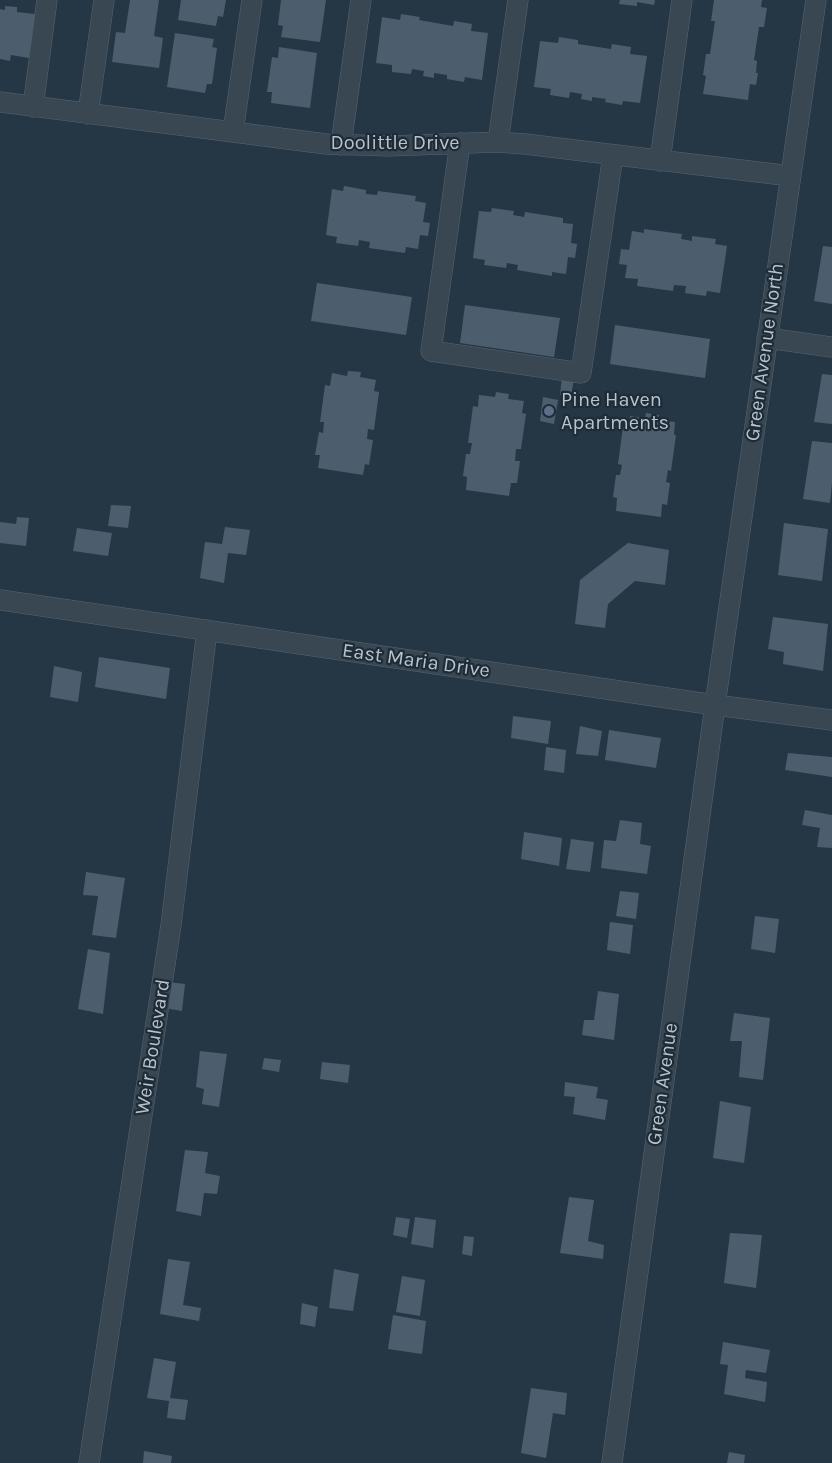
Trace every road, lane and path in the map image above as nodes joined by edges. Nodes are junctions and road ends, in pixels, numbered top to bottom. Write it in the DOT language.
graph roads {
  1 [pos="47,0"];
  2 [pos="104,0"];
  3 [pos="252,0"];
  4 [pos="361,0"];
  5 [pos="518,0"];
  6 [pos="682,0"];
  7 [pos="816,0"];
  8 [pos="0,102"];
  9 [pos="33,107"];
  10 [pos="88,114"];
  11 [pos="233,132"];
  12 [pos="498,142"];
  13 [pos="460,143"];
  14 [pos="341,144"];
  15 [pos="613,155"];
  16 [pos="660,161"];
  17 [pos="791,176"];
  18 [pos="767,338"];
  19 [pos="832,347"];
  20 [pos="0,600"];
  21 [pos="207,630"];
  22 [pos="715,705"];
  23 [pos="832,720"];
  24 [pos="89,1463"];
  25 [pos="612,1463"];
  1 -- 9 [label="street"];
  2 -- 10 [label="street"];
  3 -- 11 [label="street"];
  4 -- 14 [label="street"];
  5 -- 12 [label="street"];
  6 -- 16 [label="street"];
  7 -- 17 [label="street, Green Avenue North"];
  8 -- 9 [label="street, Doolittle Drive"];
  9 -- 10 [label="street, Doolittle Drive"];
  10 -- 11 [label="street, Doolittle Drive"];
  11 -- 14 [label="street, Doolittle Drive"];
  12 -- 13 [label="street, Doolittle Drive"];
  12 -- 15 [label="street, Doolittle Drive"];
  13 -- 14 [label="street, Doolittle Drive"];
  13 -- 15 [label="street"];
  15 -- 16 [label="street, Doolittle Drive"];
  16 -- 17 [label="street, Doolittle Drive"];
  17 -- 18 [label="street, Green Avenue North"];
  18 -- 19 [label="street"];
  18 -- 22 [label="street, Green Avenue North"];
  20 -- 21 [label="street, East Maria Drive"];
  21 -- 22 [label="street, East Maria Drive"];
  21 -- 24 [label="street, Weir Boulevard"];
  22 -- 23 [label="street, East Maria Drive"];
  22 -- 25 [label="street, Green Avenue"];
}
